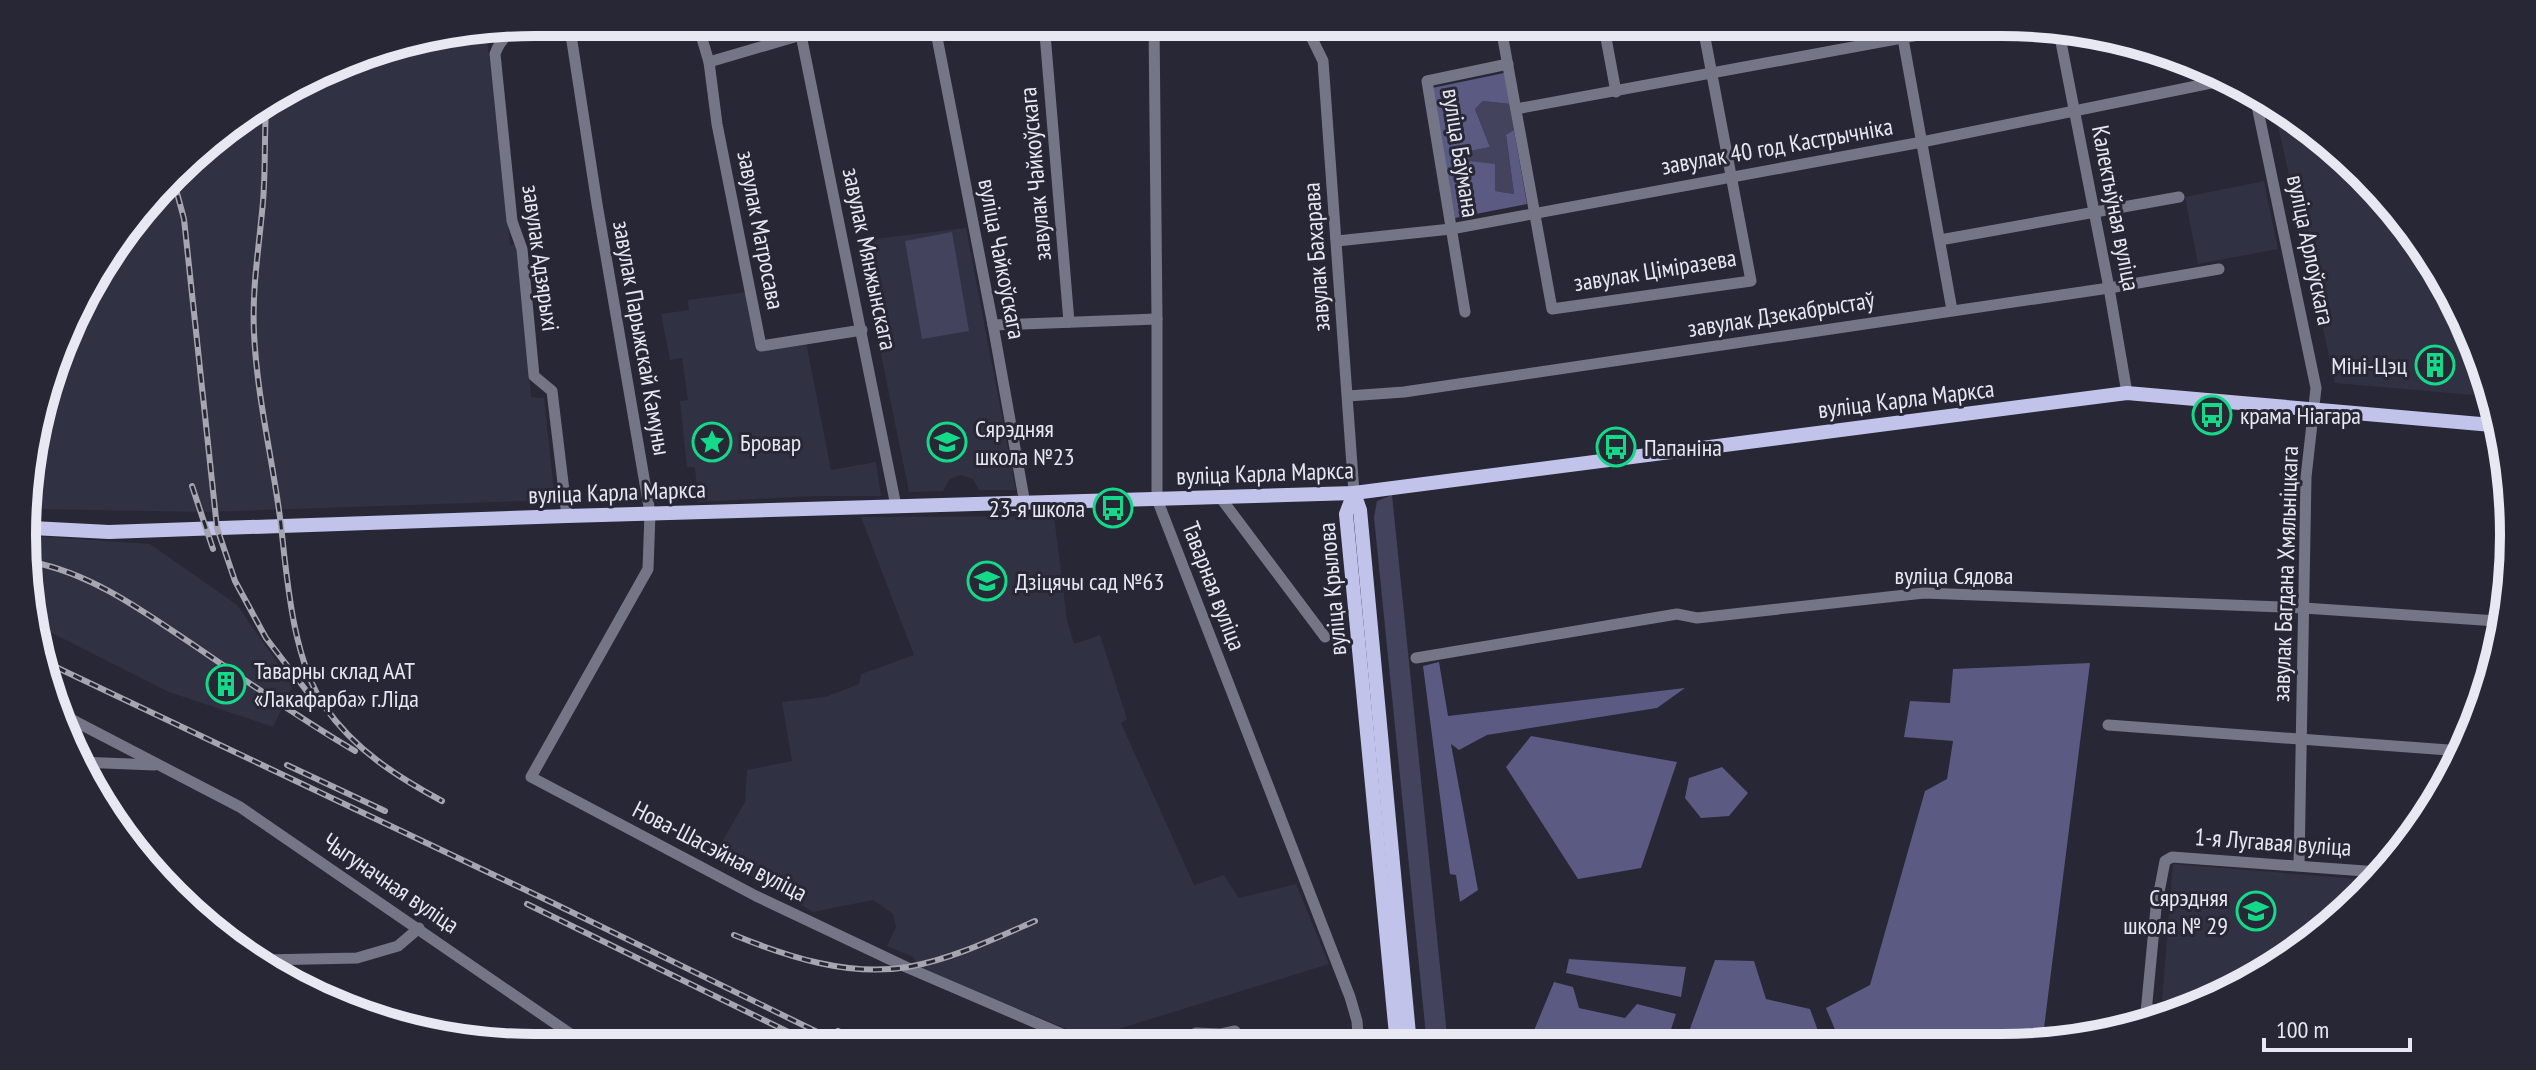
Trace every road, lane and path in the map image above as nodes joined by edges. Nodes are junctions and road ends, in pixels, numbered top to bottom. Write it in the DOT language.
graph roads {
  1 [pos="571,36"];
  2 [pos="701,36"];
  3 [pos="798,36"];
  4 [pos="801,36"];
  5 [pos="937,36"];
  6 [pos="1045,36"];
  7 [pos="1154,36"];
  8 [pos="1311,36"];
  9 [pos="1503,36"];
  10 [pos="1606,36"];
  11 [pos="1705,36"];
  12 [pos="1914,36"];
  13 [pos="504,37"];
  14 [pos="1903,38"];
  15 [pos="2061,39"];
  16 [pos="709,62"];
  17 [pos="1508,64"];
  18 [pos="1712,74"];
  19 [pos="2212,83"];
  20 [pos="1616,92"];
  21 [pos="2257,107"];
  22 [pos="1516,109"];
  23 [pos="2076,111"];
  24 [pos="1922,142"];
  25 [pos="1731,176"];
  26 [pos="2179,197"];
  27 [pos="2094,211"];
  28 [pos="1535,213"];
  29 [pos="1451,229"];
  30 [pos="1940,240"];
  31 [pos="1337,241"];
  32 [pos="2219,269"];
  33 [pos="2109,288"];
  34 [pos="1952,310"];
  35 [pos="1465,312"];
  36 [pos="1157,319"];
  37 [pos="1069,322"];
  38 [pos="993,325"];
  39 [pos="862,330"];
  40 [pos="2127,393"];
  41 [pos="1348,396"];
  42 [pos="2314,409"];
  43 [pos="2487,425"];
  44 [pos="1354,493"];
  45 [pos="1220,497"];
  46 [pos="1157,499"];
  47 [pos="1025,504"];
  48 [pos="896,506"];
  49 [pos="650,513"];
  50 [pos="567,516"];
  51 [pos="36,528"];
  52 [pos="2304,608"];
  53 [pos="2492,621"];
  54 [pos="1325,637"];
  55 [pos="1416,658"];
  56 [pos="71,719"];
  57 [pos="2108,725"];
  58 [pos="2302,739"];
  59 [pos="2452,750"];
  60 [pos="91,762"];
  61 [pos="161,765"];
  62 [pos="531,777"];
  63 [pos="2299,865"];
  64 [pos="2369,871"];
  65 [pos="419,928"];
  66 [pos="274,960"];
  67 [pos="2147,1009"];
  68 [pos="2155,1010"];
  69 [pos="2147,1012"];
  70 [pos="1235,1031"];
  71 [pos="571,1034"];
  72 [pos="1062,1034"];
  73 [pos="1194,1034"];
  74 [pos="1221,1034"];
  75 [pos="1221,1034"];
  76 [pos="1358,1034"];
  77 [pos="1396,1034"];
  78 [pos="1409,1034"];
  1 -- 49 [label="street, завулак Парыжскай Камуны"];
  2 -- 16 [label="street, завулак Матросава"];
  3 -- 16 [label="street"];
  4 -- 39 [label="street, завулак Мянжынскага"];
  5 -- 38 [label="street, вуліца Чайкоўскага"];
  6 -- 37 [label="street, завулак Чайкоўскага"];
  7 -- 36 [label="street, Таварная вуліца"];
  8 -- 31 [label="street, завулак Бахарава"];
  9 -- 17 [label="street"];
  10 -- 20 [label="street"];
  11 -- 18 [label="street, завулак Ціміразева"];
  12 -- 14 [label="street"];
  13 -- 50 [label="street, завулак Адзярыхі"];
  14 -- 18 [label="street"];
  14 -- 24 [label="street"];
  15 -- 23 [label="street, Калектыўная вуліца"];
  16 -- 39 [label="street, завулак Матросава"];
  17 -- 22 [label="street"];
  17 -- 29 [label="street, вуліца Баўмана"];
  18 -- 20 [label="street"];
  18 -- 25 [label="street, завулак Ціміразева"];
  19 -- 23 [label="street, завулак 40 год Кастрычніка"];
  20 -- 22 [label="street"];
  21 -- 42 [label="street, вуліца Арлоўскага"];
  22 -- 28 [label="street"];
  23 -- 24 [label="street, завулак 40 год Кастрычніка"];
  23 -- 27 [label="street, Калектыўная вуліца"];
  24 -- 25 [label="street, завулак 40 год Кастрычніка"];
  24 -- 30 [label="street"];
  25 -- 28 [label="street, завулак 40 год Кастрычніка"];
  25 -- 28 [label="street, завулак Ціміразева"];
  26 -- 27 [label="street"];
  27 -- 30 [label="street"];
  27 -- 33 [label="street, Калектыўная вуліца"];
  28 -- 29 [label="street, завулак 40 год Кастрычніка"];
  29 -- 31 [label="street, завулак 40 год Кастрычніка"];
  29 -- 35 [label="street, вуліца Баўмана"];
  30 -- 34 [label="street"];
  31 -- 41 [label="street, завулак Бахарава"];
  32 -- 33 [label="street, завулак Дзекабрыстаў"];
  33 -- 34 [label="street, завулак Дзекабрыстаў"];
  33 -- 40 [label="street, Калектыўная вуліца"];
  34 -- 41 [label="street, завулак Дзекабрыстаў"];
  36 -- 37 [label="street"];
  36 -- 46 [label="street, Таварная вуліца"];
  37 -- 38 [label="street"];
  38 -- 47 [label="street, вуліца Чайкоўскага"];
  39 -- 48 [label="street, завулак Мянжынскага"];
  40 -- 42 [label="main road, вуліца Карла Маркса"];
  40 -- 44 [label="main road, вуліца Карла Маркса"];
  41 -- 44 [label="street, завулак Бахарава"];
  42 -- 43 [label="main road, вуліца Карла Маркса"];
  42 -- 52 [label="street, завулак Багдана Хмяльніцкага"];
  44 -- 45 [label="main road, вуліца Карла Маркса"];
  44 -- 77 [label="main road, вуліца Крылова"];
  44 -- 78 [label="main road, вуліца Крылова"];
  45 -- 46 [label="main road, вуліца Карла Маркса"];
  45 -- 54 [label="street"];
  46 -- 47 [label="main road, вуліца Карла Маркса"];
  46 -- 76 [label="street, Таварная вуліца"];
  47 -- 48 [label="main road, вуліца Карла Маркса"];
  48 -- 49 [label="main road, вуліца Карла Маркса"];
  49 -- 50 [label="main road, вуліца Карла Маркса"];
  49 -- 62 [label="street, завулак Парыжскай Камуны"];
  50 -- 51 [label="main road, вуліца Карла Маркса"];
  52 -- 53 [label="street, вуліца Сядова"];
  52 -- 55 [label="street, вуліца Сядова"];
  52 -- 58 [label="street, завулак Багдана Хмяльніцкага"];
  56 -- 61 [label="street, Чыгуначная вуліца"];
  57 -- 58 [label="street, завулак Багдана Хмяльніцкага"];
  58 -- 59 [label="street"];
  58 -- 63 [label="street, завулак Багдана Хмяльніцкага"];
  60 -- 61 [label="street, Чыгуначная вуліца"];
  61 -- 65 [label="street, Чыгуначная вуліца"];
  62 -- 72 [label="street, Нова-Шасэйная вуліца"];
  63 -- 64 [label="street, 1-я Лугавая вуліца"];
  63 -- 67 [label="street, 1-я Лугавая вуліца"];
  65 -- 66 [label="street"];
  65 -- 71 [label="street, Чыгуначная вуліца"];
  67 -- 68 [label="street"];
  67 -- 69 [label="street"];
  70 -- 75 [label="street"];
  73 -- 74 [label="street"];
}
